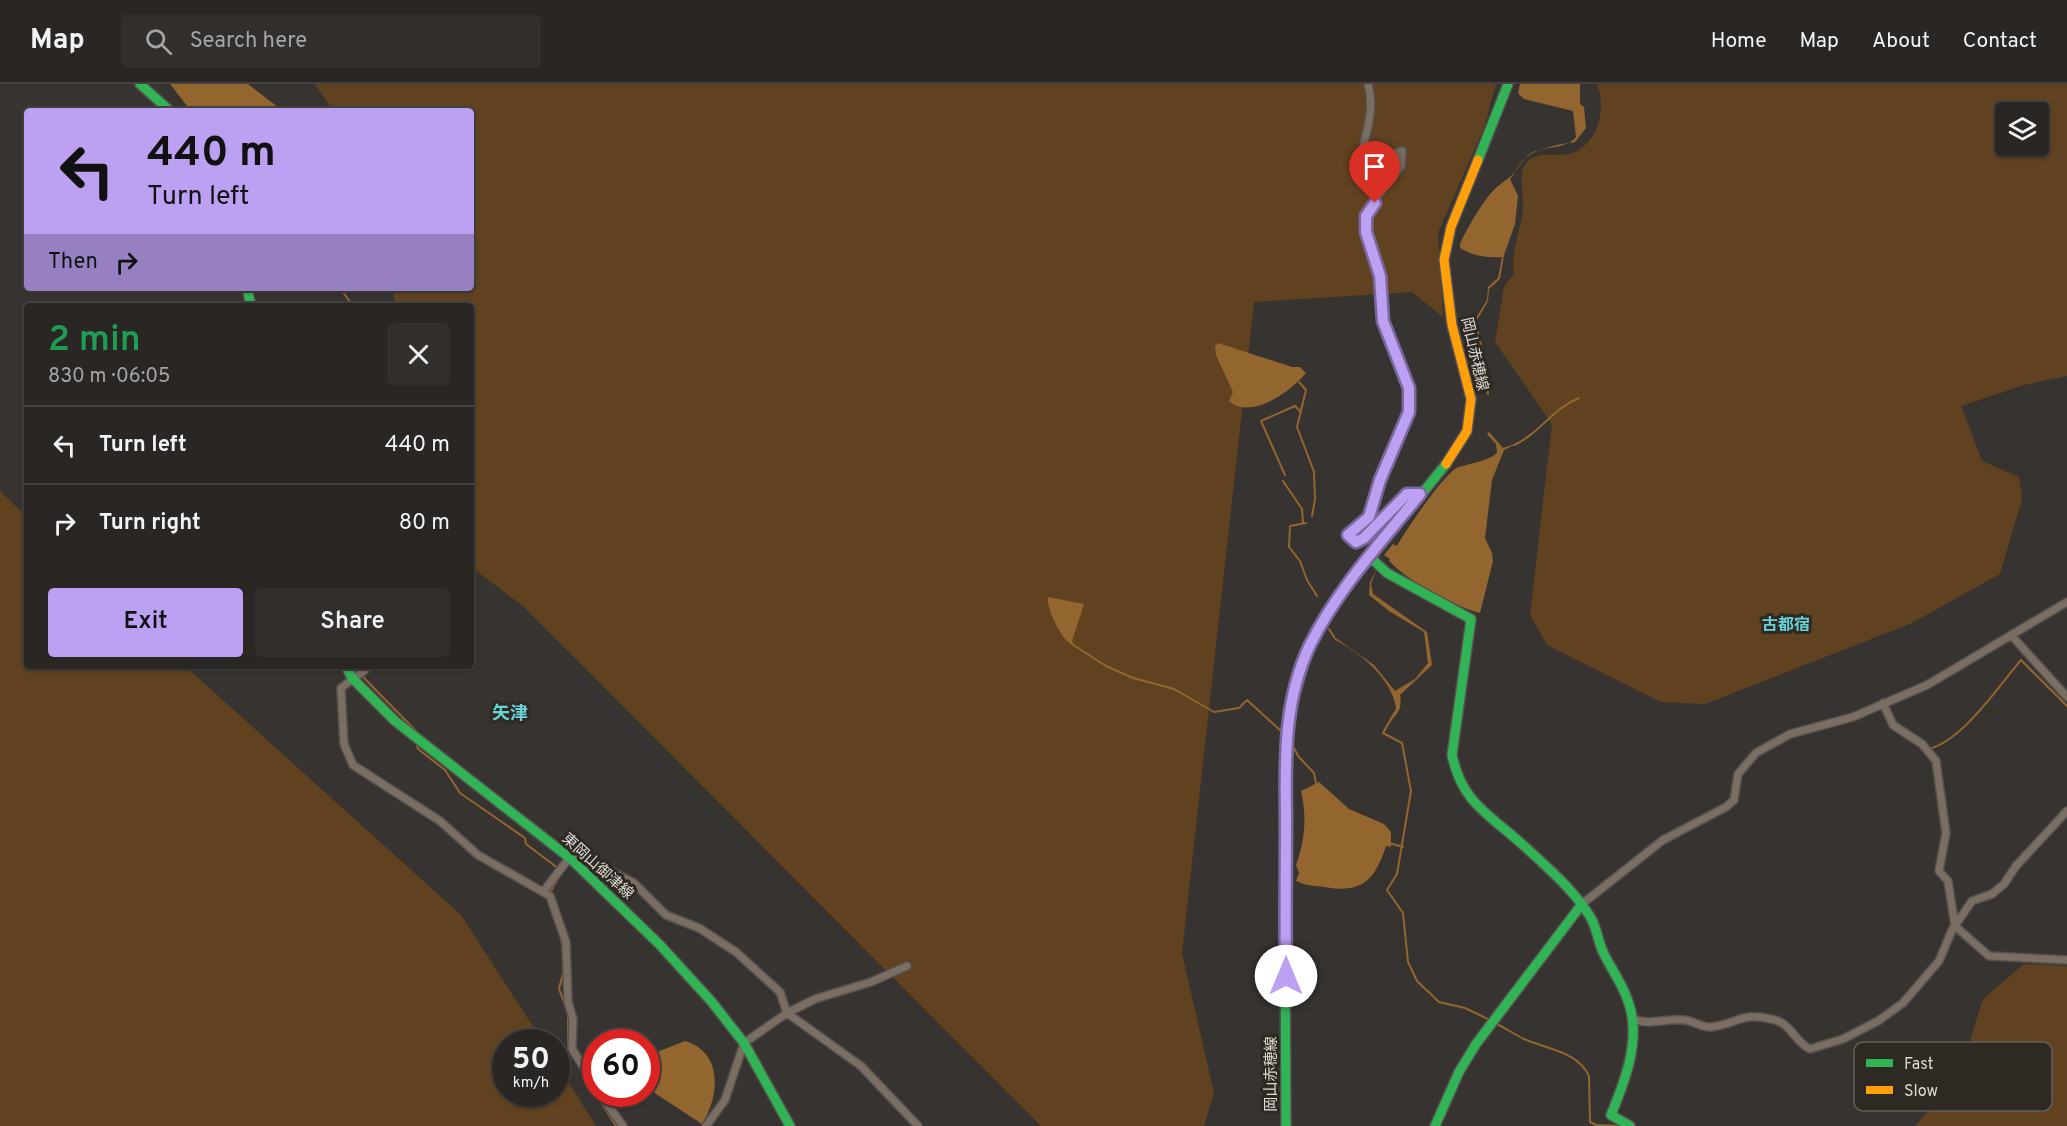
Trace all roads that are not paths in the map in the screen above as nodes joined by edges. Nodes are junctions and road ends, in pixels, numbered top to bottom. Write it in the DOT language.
graph roads {
  1 [pos="140,84"];
  2 [pos="1368,84"];
  3 [pos="1508,84"];
  4 [pos="167,108"];
  5 [pos="1420,494"];
  6 [pos="1370,557"];
  7 [pos="2067,602"];
  8 [pos="2012,636"];
  9 [pos="348,669"];
  10 [pos="364,669"];
  11 [pos="352,678"];
  12 [pos="2067,697"];
  13 [pos="1883,703"];
  14 [pos="2067,811"];
  15 [pos="571,859"];
  16 [pos="547,894"];
  17 [pos="1582,904"];
  18 [pos="1955,926"];
  19 [pos="2067,960"];
  20 [pos="908,966"];
  21 [pos="787,1013"];
  22 [pos="1634,1019"];
  23 [pos="744,1043"];
  24 [pos="582,1064"];
  25 [pos="609,1107"];
  26 [pos="623,1126"];
  27 [pos="706,1126"];
  28 [pos="790,1126"];
  29 [pos="918,1126"];
  30 [pos="1286,1126"];
  31 [pos="1434,1126"];
  32 [pos="1630,1126"];
  1 -- 4 [label="main road"];
  2 -- 5 [label="street"];
  3 -- 5 [label="main road, 岡山赤穂線"];
  5 -- 6 [label="main road, 岡山赤穂線"];
  6 -- 17 [label="main road"];
  6 -- 30 [label="main road, 岡山赤穂線"];
  7 -- 8 [label="street"];
  8 -- 12 [label="street"];
  8 -- 13 [label="street"];
  9 -- 11 [label="main road, 東岡山御津線"];
  10 -- 11 [label="street"];
  11 -- 15 [label="main road, 東岡山御津線"];
  11 -- 16 [label="street"];
  13 -- 17 [label="street"];
  13 -- 18 [label="street"];
  14 -- 18 [label="street"];
  15 -- 16 [label="street"];
  15 -- 21 [label="street"];
  15 -- 23 [label="main road, 東岡山御津線"];
  16 -- 24 [label="street"];
  17 -- 22 [label="main road"];
  17 -- 31 [label="main road"];
  18 -- 19 [label="street"];
  18 -- 22 [label="street"];
  20 -- 21 [label="street"];
  21 -- 23 [label="street"];
  21 -- 29 [label="street"];
  22 -- 32 [label="main road"];
  23 -- 27 [label="street"];
  23 -- 28 [label="main road, 東岡山御津線"];
  25 -- 26 [label="street"];
}
